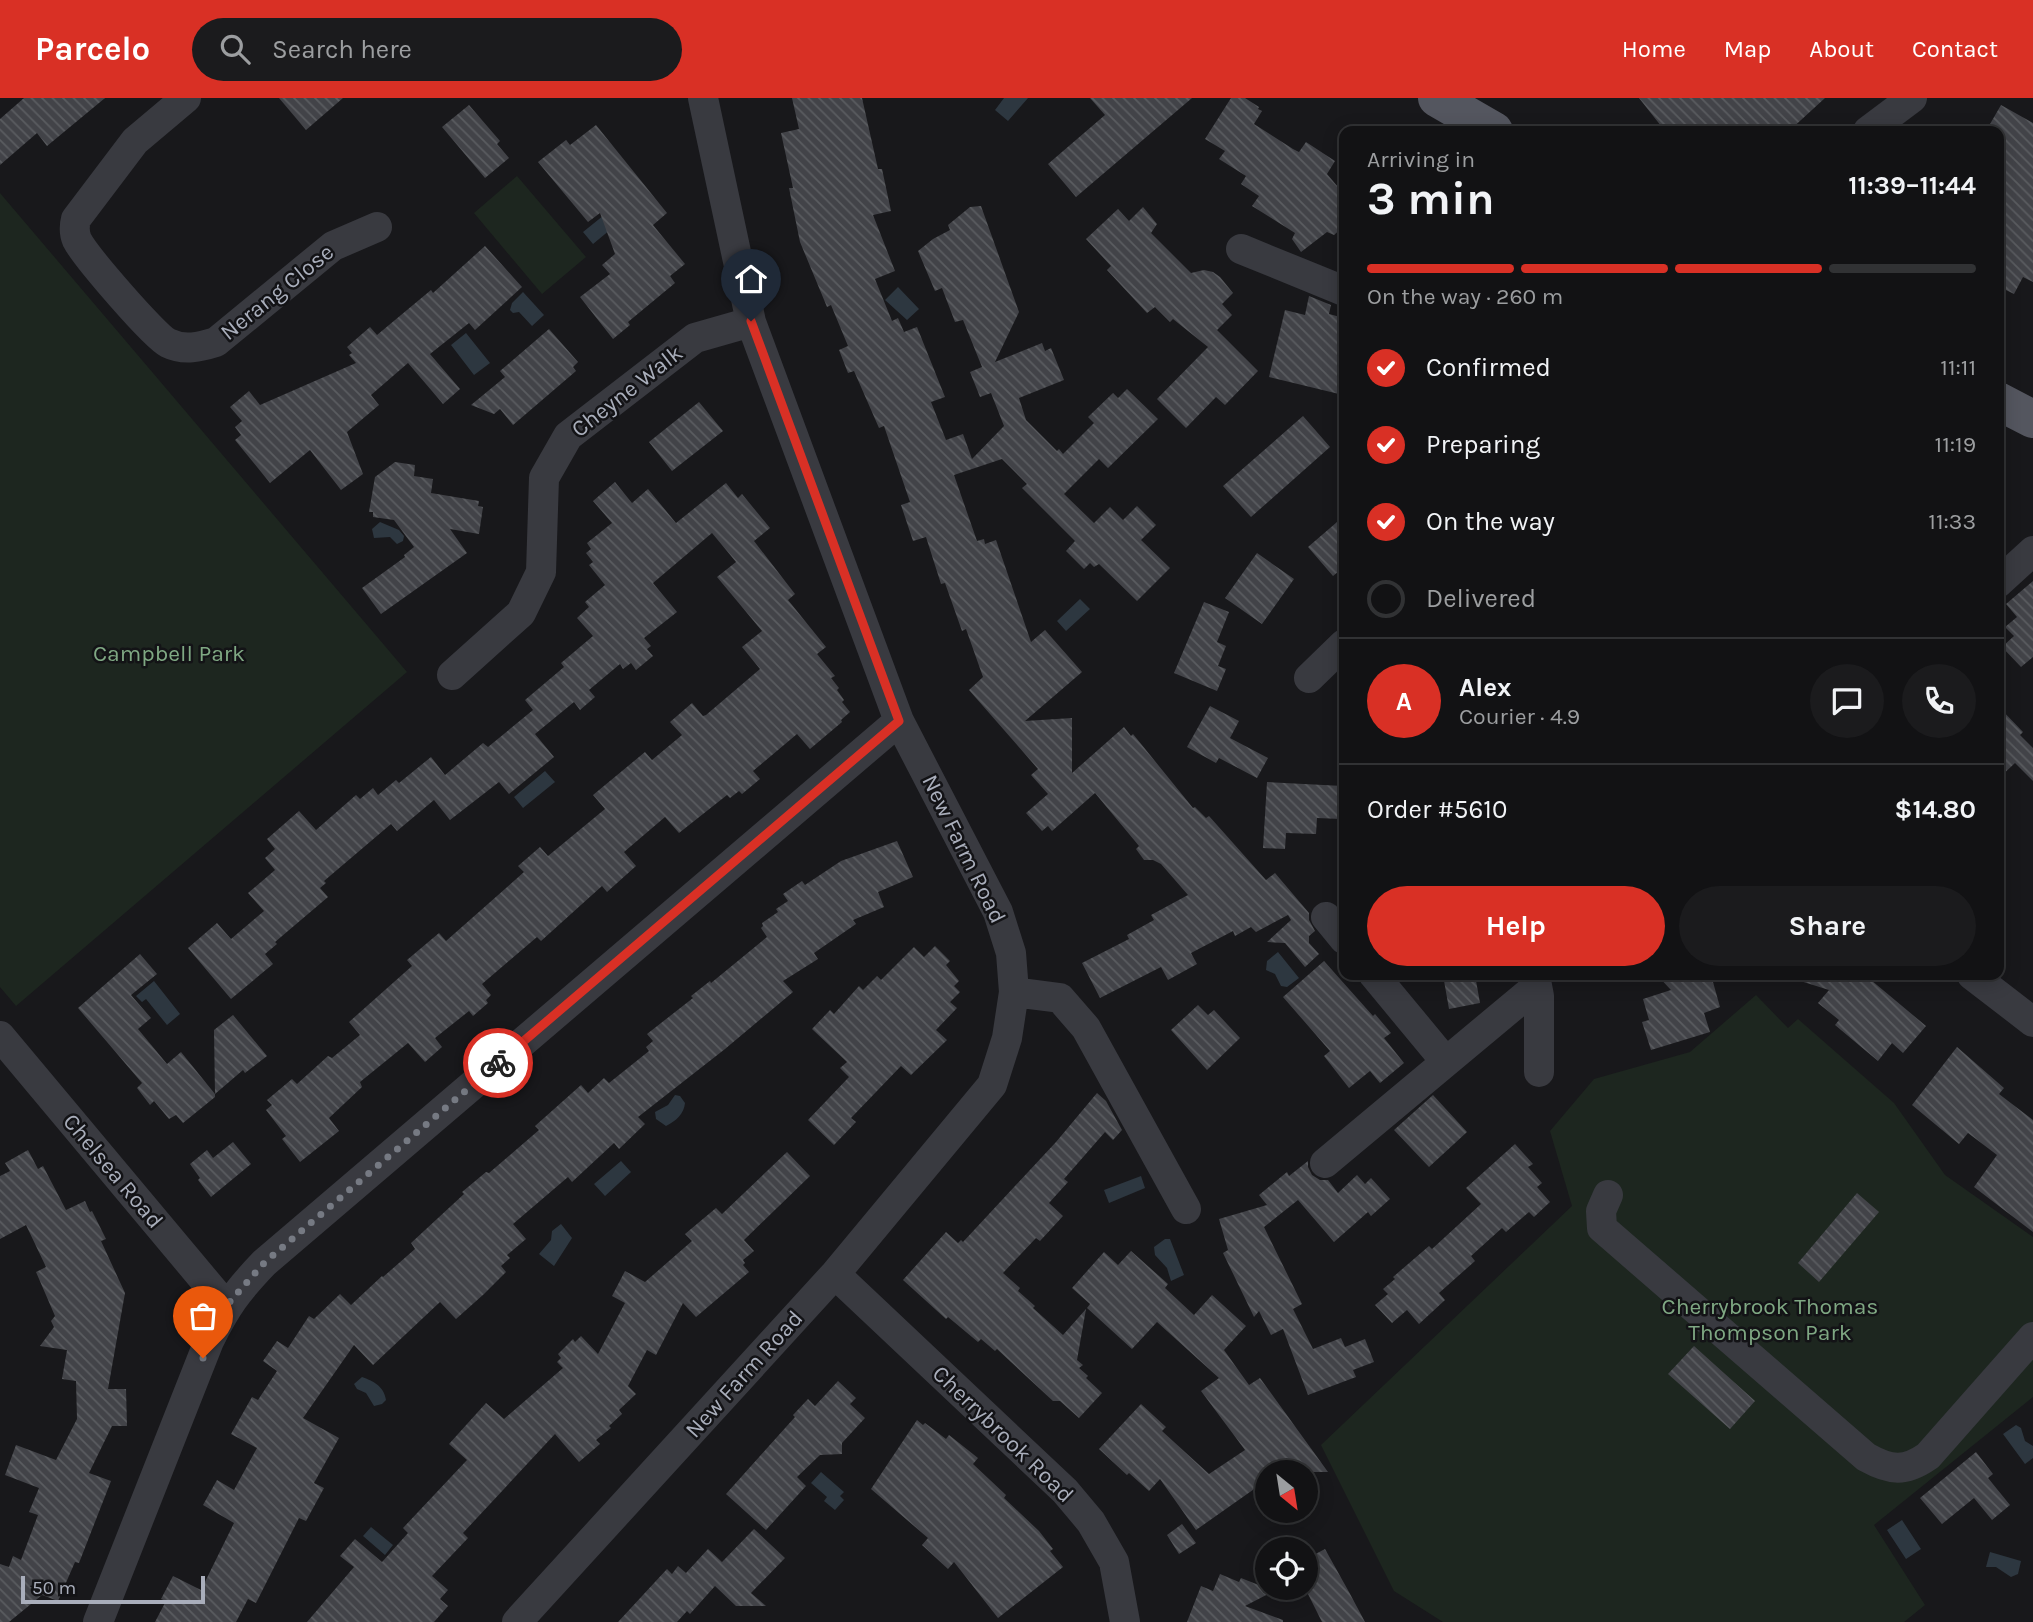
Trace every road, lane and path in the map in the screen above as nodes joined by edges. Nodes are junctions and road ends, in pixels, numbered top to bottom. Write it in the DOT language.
graph roads {
  1 [pos="186,98"];
  2 [pos="703,98"];
  3 [pos="1437,98"];
  4 [pos="1912,98"];
  5 [pos="1485,126"];
  6 [pos="1875,126"];
  7 [pos="377,227"];
  8 [pos="1241,249"];
  9 [pos="1339,289"];
  10 [pos="751,321"];
  11 [pos="2004,404"];
  12 [pos="2033,419"];
  13 [pos="2033,551"];
  14 [pos="2004,578"];
  15 [pos="1339,649"];
  16 [pos="452,675"];
  17 [pos="1309,678"];
  18 [pos="899,721"];
  19 [pos="1378,980"];
  20 [pos="1536,980"];
  21 [pos="1978,980"];
  22 [pos="1014,992"];
  23 [pos="2033,1022"];
  24 [pos="0,1036"];
  25 [pos="1446,1062"];
  26 [pos="1539,1072"];
  27 [pos="1325,1163"];
  28 [pos="1608,1195"];
  29 [pos="1186,1209"];
  30 [pos="835,1274"];
  31 [pos="226,1306"];
  32 [pos="2033,1337"];
  33 [pos="98,1622"];
  34 [pos="517,1622"];
  35 [pos="1125,1622"];
  1 -- 7 [label="street, Nerang Close"];
  2 -- 10 [label="street, New Farm Road"];
  3 -- 5 [label="main road"];
  4 -- 6 [label="street"];
  8 -- 9 [label="street"];
  10 -- 16 [label="street, Cheyne Walk"];
  10 -- 18 [label="street, New Farm Road"];
  11 -- 12 [label="main road"];
  13 -- 14 [label="street"];
  15 -- 17 [label="street"];
  18 -- 22 [label="street, New Farm Road"];
  18 -- 31 [label="street"];
  19 -- 25 [label="street"];
  20 -- 25 [label="street"];
  20 -- 26 [label="street"];
  21 -- 23 [label="street"];
  22 -- 29 [label="street"];
  22 -- 30 [label="street, New Farm Road"];
  24 -- 31 [label="street, Chelsea Road"];
  25 -- 27 [label="street"];
  28 -- 32 [label="street"];
  30 -- 34 [label="street, New Farm Road"];
  30 -- 35 [label="street, Cherrybrook Road"];
  31 -- 33 [label="street"];
}
